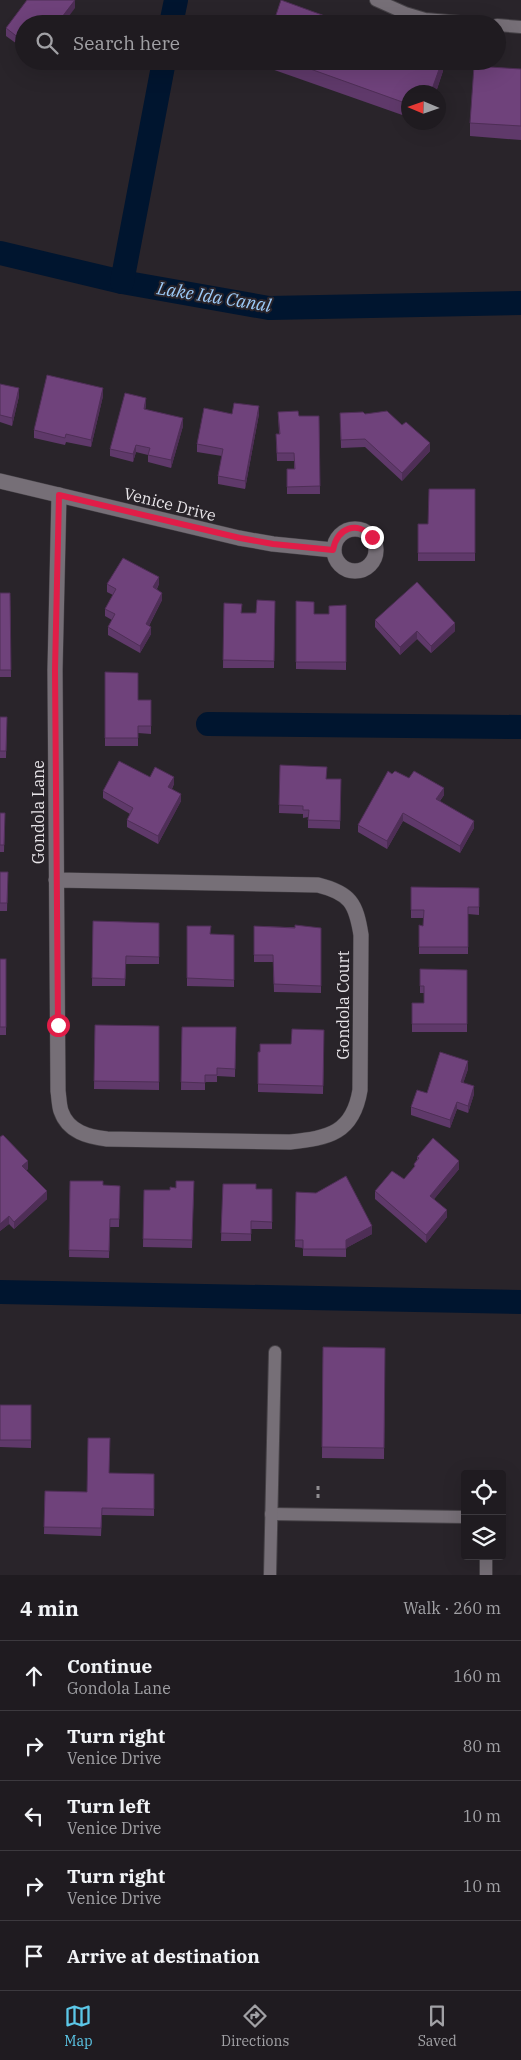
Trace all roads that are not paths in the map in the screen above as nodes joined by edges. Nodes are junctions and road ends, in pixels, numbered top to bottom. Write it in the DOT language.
graph roads {
  1 [pos="376,0"];
  2 [pos="412,15"];
  3 [pos="506,26"];
  4 [pos="521,27"];
  5 [pos="0,481"];
  6 [pos="59,495"];
  7 [pos="333,550"];
  8 [pos="56,880"];
  9 [pos="70,1126"];
  10 [pos="275,1352"];
  11 [pos="272,1514"];
  12 [pos="461,1517"];
  13 [pos="486,1560"];
  14 [pos="270,1575"];
  15 [pos="486,1575"];
  1 -- 2 [label="lane"];
  3 -- 4 [label="lane"];
  5 -- 6 [label="street, Venice Drive"];
  6 -- 7 [label="street, Venice Drive"];
  6 -- 8 [label="street, Gondola Lane"];
  8 -- 9 [label="street, Gondola Lane"];
  8 -- 9 [label="street, Gondola Court"];
  10 -- 11 [label="lane"];
  11 -- 12 [label="lane"];
  11 -- 14 [label="lane"];
  13 -- 15 [label="lane"];
}
